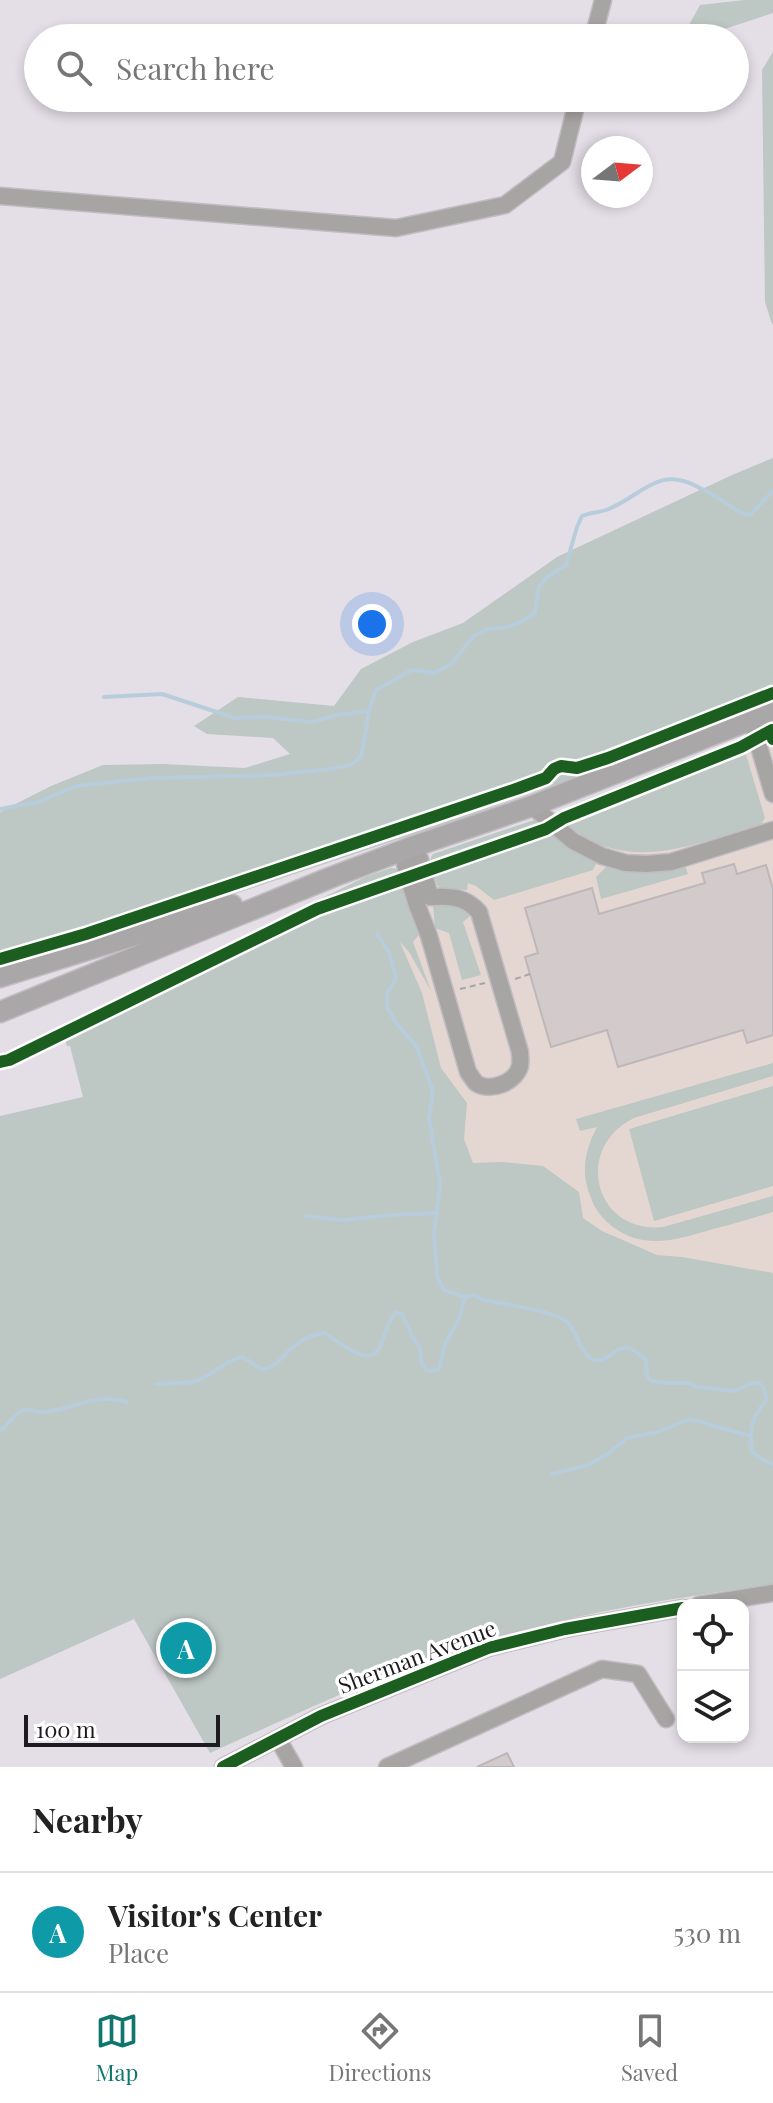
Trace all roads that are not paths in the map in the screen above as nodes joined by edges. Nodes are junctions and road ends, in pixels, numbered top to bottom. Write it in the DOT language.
graph roads {
  1 [pos="603,0"];
  2 [pos="597,24"];
  3 [pos="574,112"];
  4 [pos="0,196"];
  5 [pos="773,711"];
  6 [pos="751,720"];
  7 [pos="773,794"];
  8 [pos="532,806"];
  9 [pos="773,830"];
  10 [pos="409,848"];
  11 [pos="332,877"];
  12 [pos="430,897"];
  13 [pos="429,936"];
  14 [pos="0,977"];
  15 [pos="0,1012"];
  16 [pos="773,1593"];
  17 [pos="736,1599"];
  18 [pos="677,1609"];
  19 [pos="666,1719"];
  20 [pos="278,1739"];
  21 [pos="223,1767"];
  22 [pos="294,1767"];
  23 [pos="387,1767"];
  1 -- 2 [label="street"];
  3 -- 4 [label="street"];
  5 -- 6 [label="main road"];
  6 -- 7 [label="street"];
  6 -- 8 [label="main road"];
  8 -- 9 [label="street"];
  8 -- 10 [label="main road"];
  10 -- 11 [label="main road"];
  10 -- 12 [label="street"];
  10 -- 13 [label="street"];
  11 -- 14 [label="main road"];
  11 -- 15 [label="main road"];
  12 -- 13 [label="street"];
  12 -- 13 [label="street"];
  16 -- 17 [label="street"];
  18 -- 20 [label="street, Sherman Avenue"];
  19 -- 23 [label="street"];
  20 -- 21 [label="street, Sherman Avenue"];
  20 -- 22 [label="street"];
}
